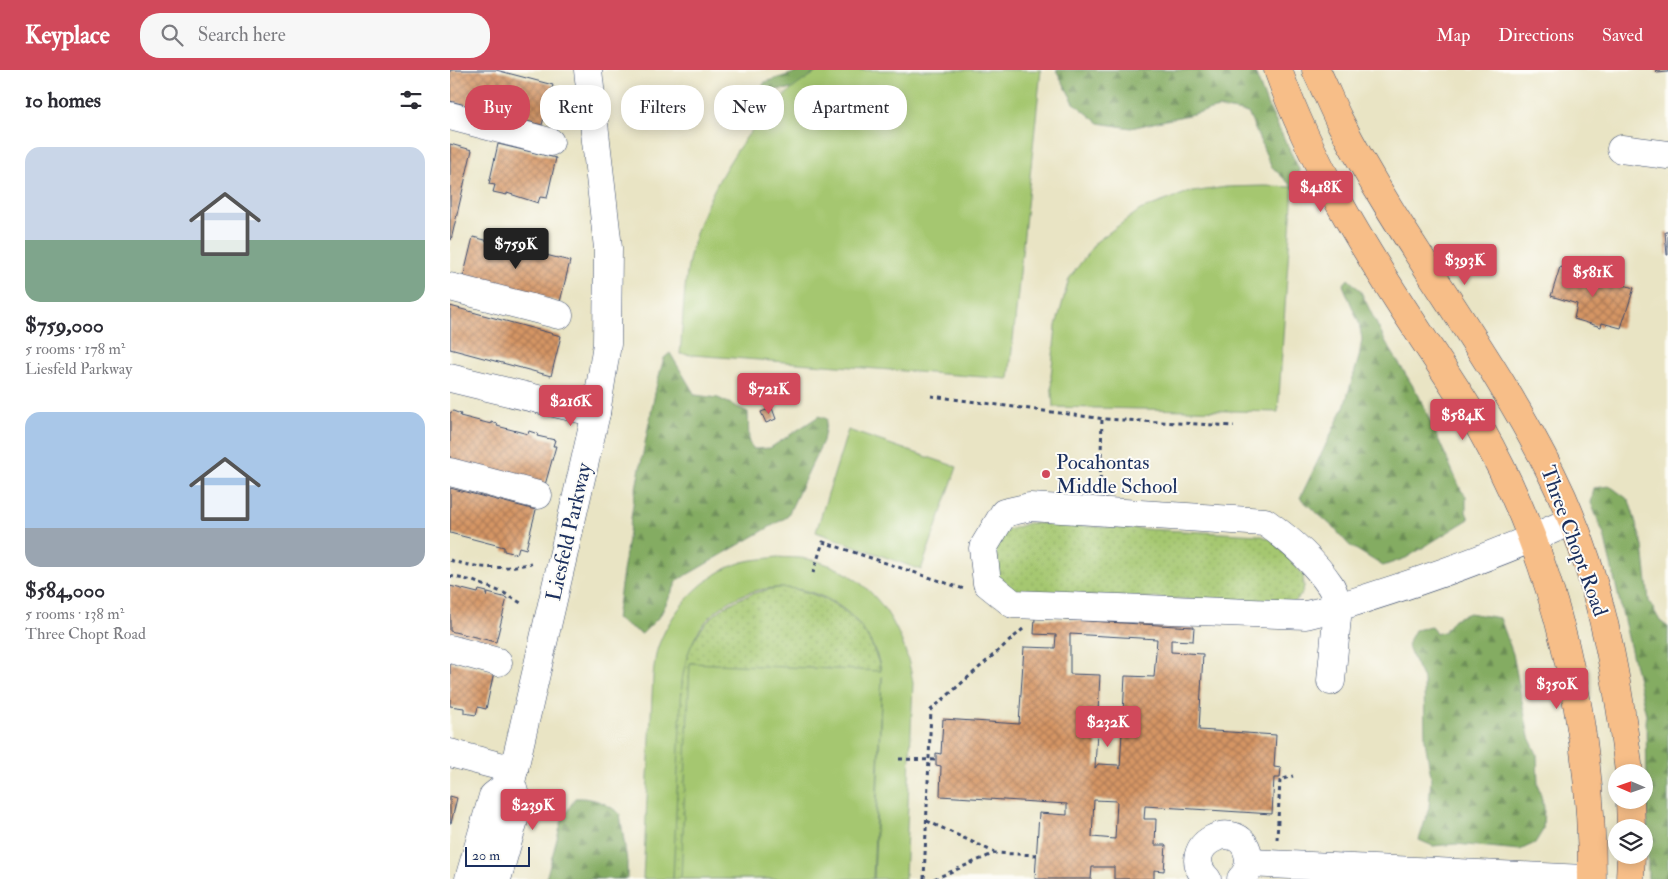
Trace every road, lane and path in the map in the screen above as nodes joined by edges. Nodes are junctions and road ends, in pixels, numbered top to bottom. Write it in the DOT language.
graph roads {
  1 [pos="588,70"];
  2 [pos="1278,70"];
  3 [pos="1316,70"];
  4 [pos="450,116"];
  5 [pos="550,142"];
  6 [pos="1621,149"];
  7 [pos="1668,155"];
  8 [pos="450,287"];
  9 [pos="559,315"];
  10 [pos="450,378"];
  11 [pos="931,396"];
  12 [pos="596,413"];
  13 [pos="1102,418"];
  14 [pos="1234,426"];
  15 [pos="450,472"];
  16 [pos="538,494"];
  17 [pos="1100,497"];
  18 [pos="1571,521"];
  19 [pos="1533,539"];
  20 [pos="450,560"];
  21 [pos="531,563"];
  22 [pos="813,573"];
  23 [pos="450,576"];
  24 [pos="970,591"];
  25 [pos="521,603"];
  26 [pos="1338,607"];
  27 [pos="1025,627"];
  28 [pos="450,649"];
  29 [pos="498,662"];
  30 [pos="1331,681"];
  31 [pos="450,753"];
  32 [pos="899,759"];
  33 [pos="929,759"];
  34 [pos="936,760"];
  35 [pos="1628,764"];
  36 [pos="513,776"];
  37 [pos="1293,776"];
  38 [pos="927,821"];
  39 [pos="1277,848"];
  40 [pos="994,853"];
  41 [pos="1037,855"];
  42 [pos="1631,864"];
  43 [pos="1245,871"];
  44 [pos="469,879"];
  45 [pos="498,879"];
  46 [pos="924,879"];
  47 [pos="934,879"];
  48 [pos="1207,879"];
  49 [pos="1584,879"];
  50 [pos="1592,879"];
  51 [pos="1630,879"];
  1 -- 12 [label="street, Liesfeld Parkway"];
  2 -- 19 [label="main road, Three Chopt Road"];
  3 -- 18 [label="main road, Three Chopt Road"];
  4 -- 5 [label="street"];
  6 -- 7 [label="street"];
  8 -- 9 [label="street"];
  10 -- 12 [label="street"];
  11 -- 13 [label="path"];
  12 -- 36 [label="street, Liesfeld Parkway"];
  13 -- 14 [label="path"];
  13 -- 17 [label="path"];
  15 -- 16 [label="street"];
  18 -- 19 [label="street"];
  18 -- 35 [label="main road, Three Chopt Road"];
  19 -- 26 [label="street"];
  19 -- 50 [label="main road, Three Chopt Road"];
  20 -- 21 [label="path"];
  22 -- 24 [label="path"];
  23 -- 25 [label="path"];
  26 -- 26 [label="street"];
  26 -- 30 [label="street"];
  27 -- 33 [label="path"];
  28 -- 29 [label="street"];
  31 -- 36 [label="street"];
  32 -- 33 [label="path"];
  33 -- 34 [label="path"];
  33 -- 38 [label="path"];
  36 -- 44 [label="street"];
  36 -- 45 [label="street, Liesfeld Parkway"];
  37 -- 39 [label="path"];
  38 -- 40 [label="path"];
  38 -- 46 [label="path"];
  40 -- 41 [label="path"];
  40 -- 47 [label="path"];
  42 -- 51 [label="main road"];
  43 -- 48 [label="street"];
  43 -- 49 [label="street"];
}
